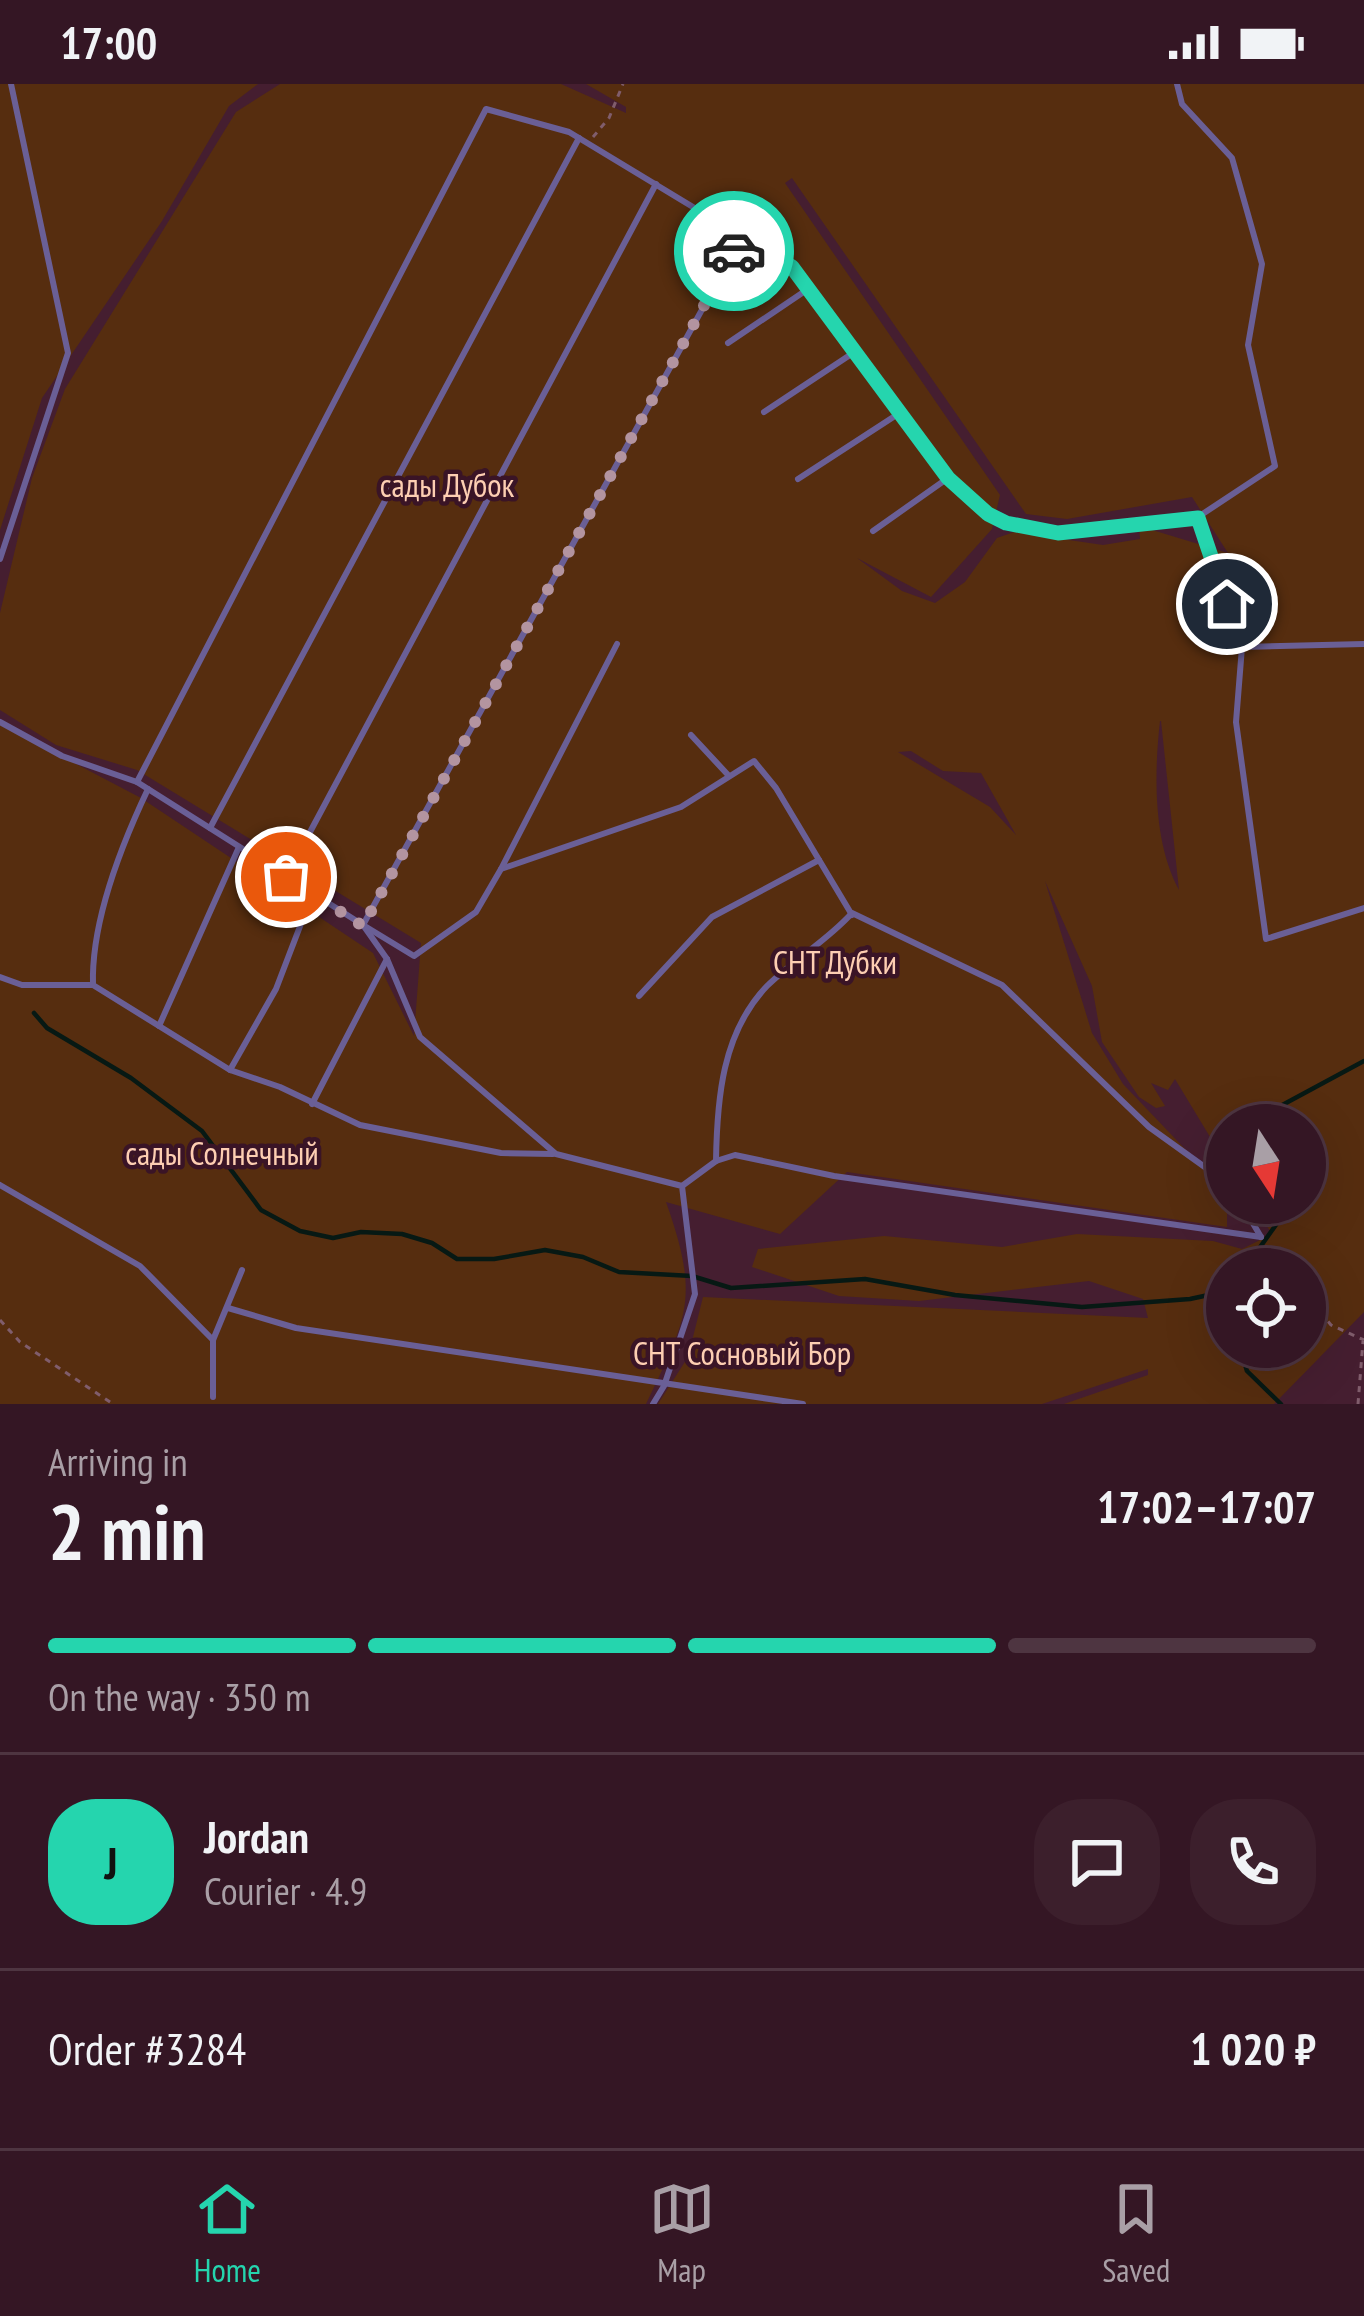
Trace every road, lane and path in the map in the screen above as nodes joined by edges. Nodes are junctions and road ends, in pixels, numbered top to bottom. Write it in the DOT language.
graph roads {
  1 [pos="11,84"];
  2 [pos="623,84"];
  3 [pos="1177,84"];
  4 [pos="579,138"];
  5 [pos="589,143"];
  6 [pos="656,184"];
  7 [pos="742,237"];
  8 [pos="808,289"];
  9 [pos="728,343"];
  10 [pos="853,353"];
  11 [pos="764,412"];
  12 [pos="898,414"];
  13 [pos="948,478"];
  14 [pos="798,479"];
  15 [pos="1198,518"];
  16 [pos="873,531"];
  17 [pos="0,559"];
  18 [pos="617,644"];
  19 [pos="1364,644"];
  20 [pos="1242,646"];
  21 [pos="0,722"];
  22 [pos="691,735"];
  23 [pos="729,777"];
  24 [pos="136,782"];
  25 [pos="148,789"];
  26 [pos="210,828"];
  27 [pos="239,847"];
  28 [pos="819,860"];
  29 [pos="501,868"];
  30 [pos="286,877"];
  31 [pos="313,893"];
  32 [pos="1364,908"];
  33 [pos="852,915"];
  34 [pos="363,926"];
  35 [pos="387,959"];
  36 [pos="0,977"];
  37 [pos="93,985"];
  38 [pos="639,996"];
  39 [pos="159,1026"];
  40 [pos="230,1070"];
  41 [pos="312,1104"];
  42 [pos="556,1154"];
  43 [pos="716,1161"];
  44 [pos="1206,1168"];
  45 [pos="0,1186"];
  46 [pos="682,1186"];
  47 [pos="1253,1224"];
  48 [pos="1261,1237"];
  49 [pos="1268,1248"];
  50 [pos="242,1270"];
  51 [pos="228,1308"];
  52 [pos="1326,1319"];
  53 [pos="0,1320"];
  54 [pos="213,1340"];
  55 [pos="1364,1340"];
  56 [pos="664,1386"];
  57 [pos="213,1397"];
  58 [pos="112,1404"];
  59 [pos="653,1404"];
  60 [pos="803,1404"];
  61 [pos="1358,1404"];
  1 -- 17 [label="lane"];
  2 -- 5 [label="path"];
  3 -- 15 [label="lane"];
  4 -- 5 [label="lane"];
  4 -- 24 [label="lane"];
  4 -- 26 [label="lane"];
  5 -- 6 [label="lane"];
  6 -- 7 [label="lane"];
  6 -- 30 [label="lane"];
  7 -- 8 [label="lane"];
  7 -- 34 [label="lane"];
  8 -- 9 [label="lane"];
  8 -- 10 [label="lane"];
  10 -- 11 [label="lane"];
  10 -- 12 [label="lane"];
  12 -- 13 [label="lane"];
  12 -- 14 [label="lane"];
  13 -- 15 [label="lane"];
  13 -- 16 [label="lane"];
  15 -- 20 [label="lane"];
  18 -- 29 [label="lane"];
  19 -- 20 [label="lane"];
  20 -- 32 [label="lane"];
  21 -- 24 [label="lane"];
  22 -- 23 [label="lane"];
  23 -- 28 [label="lane"];
  23 -- 29 [label="lane"];
  24 -- 25 [label="lane"];
  25 -- 26 [label="lane"];
  25 -- 37 [label="lane"];
  26 -- 27 [label="lane"];
  27 -- 30 [label="lane"];
  27 -- 39 [label="lane"];
  28 -- 33 [label="lane"];
  28 -- 38 [label="lane"];
  29 -- 34 [label="lane"];
  30 -- 31 [label="lane"];
  31 -- 34 [label="lane"];
  31 -- 40 [label="lane"];
  33 -- 43 [label="lane"];
  33 -- 44 [label="lane"];
  34 -- 35 [label="lane"];
  35 -- 41 [label="lane"];
  35 -- 42 [label="lane"];
  36 -- 37 [label="lane"];
  37 -- 39 [label="lane"];
  39 -- 40 [label="lane"];
  40 -- 41 [label="lane"];
  41 -- 42 [label="lane"];
  42 -- 46 [label="lane"];
  43 -- 46 [label="lane"];
  43 -- 48 [label="lane"];
  45 -- 54 [label="lane"];
  46 -- 56 [label="lane"];
  47 -- 48 [label="lane"];
  48 -- 49 [label="path"];
  50 -- 51 [label="lane"];
  51 -- 54 [label="lane"];
  51 -- 56 [label="lane"];
  52 -- 55 [label="path"];
  53 -- 58 [label="path"];
  54 -- 57 [label="lane"];
  55 -- 61 [label="path"];
  56 -- 59 [label="lane"];
  56 -- 60 [label="lane"];
}
